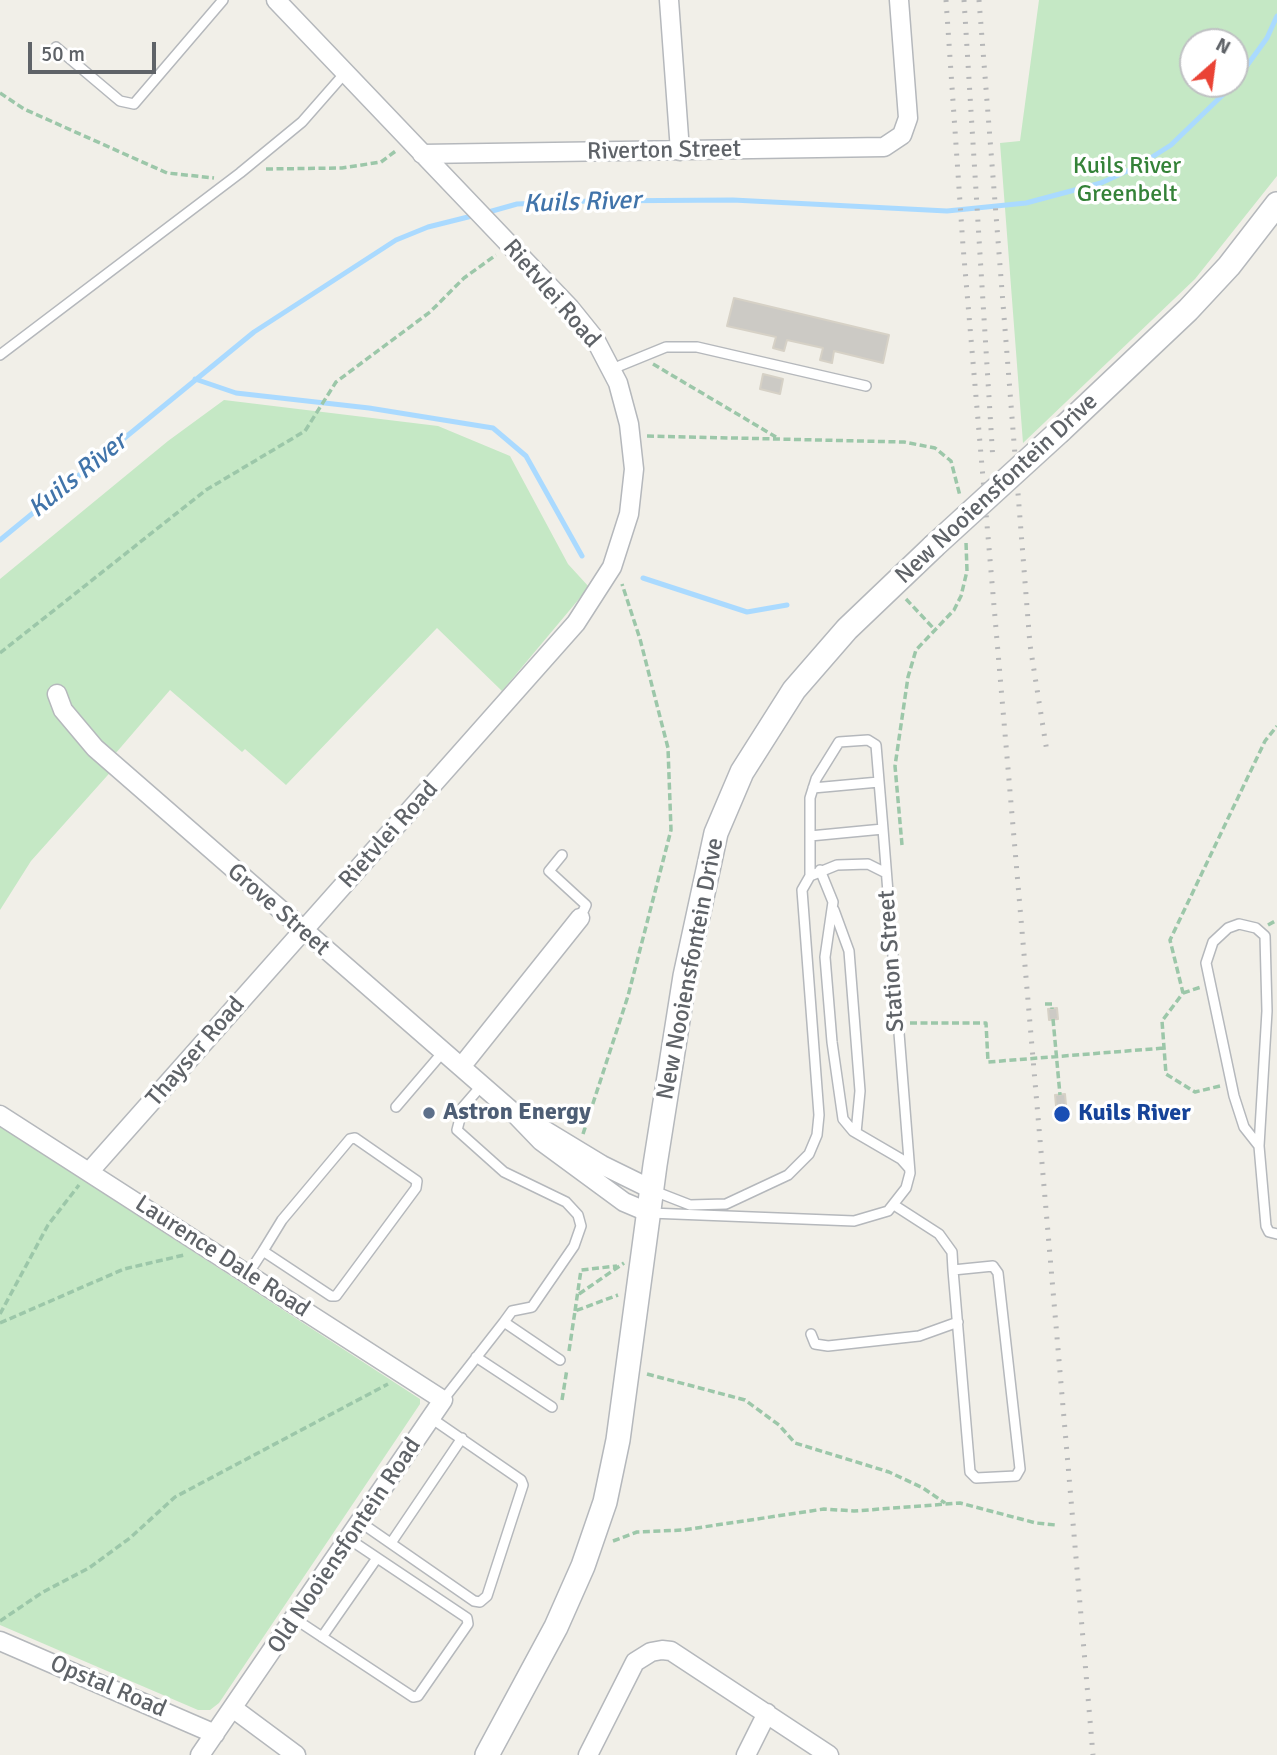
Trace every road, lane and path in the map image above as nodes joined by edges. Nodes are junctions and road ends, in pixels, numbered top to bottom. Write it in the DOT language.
graph roads {
  1 [pos="223,0"];
  2 [pos="276,0"];
  3 [pos="669,0"];
  4 [pos="899,0"];
  5 [pos="56,47"];
  6 [pos="345,73"];
  7 [pos="0,93"];
  8 [pos="398,150"];
  9 [pos="680,151"];
  10 [pos="422,154"];
  11 [pos="240,173"];
  12 [pos="1277,204"];
  13 [pos="501,246"];
  14 [pos="0,355"];
  15 [pos="642,356"];
  16 [pos="612,369"];
  17 [pos="866,386"];
  18 [pos="645,436"];
  19 [pos="778,439"];
  20 [pos="960,500"];
  21 [pos="966,540"];
  22 [pos="620,580"];
  23 [pos="902,595"];
  24 [pos="936,631"];
  25 [pos="0,653"];
  26 [pos="57,694"];
  27 [pos="1277,726"];
  28 [pos="879,782"];
  29 [pos="813,788"];
  30 [pos="883,829"];
  31 [pos="810,836"];
  32 [pos="902,845"];
  33 [pos="562,855"];
  34 [pos="820,870"];
  35 [pos="884,872"];
  36 [pos="810,876"];
  37 [pos="833,909"];
  38 [pos="580,918"];
  39 [pos="302,932"];
  40 [pos="1209,983"];
  41 [pos="1183,993"];
  42 [pos="1058,1003"];
  43 [pos="1045,1004"];
  44 [pos="1053,1019"];
  45 [pos="920,1023"];
  46 [pos="1164,1048"];
  47 [pos="443,1052"];
  48 [pos="1056,1057"];
  49 [pos="461,1067"];
  50 [pos="482,1086"];
  51 [pos="1211,1089"];
  52 [pos="1060,1095"];
  53 [pos="396,1107"];
  54 [pos="1068,1109"];
  55 [pos="1054,1110"];
  56 [pos="515,1114"];
  57 [pos="0,1115"];
  58 [pos="856,1133"];
  59 [pos="582,1140"];
  60 [pos="1259,1146"];
  61 [pos="909,1168"];
  62 [pos="89,1172"];
  63 [pos="653,1190"];
  64 [pos="894,1205"];
  65 [pos="650,1213"];
  66 [pos="1277,1234"];
  67 [pos="206,1248"];
  68 [pos="262,1251"];
  69 [pos="626,1262"];
  70 [pos="617,1266"];
  71 [pos="953,1270"];
  72 [pos="248,1274"];
  73 [pos="578,1294"];
  74 [pos="622,1294"];
  75 [pos="575,1311"];
  76 [pos="0,1314"];
  77 [pos="504,1322"];
  78 [pos="958,1322"];
  79 [pos="0,1323"];
  80 [pos="811,1334"];
  81 [pos="476,1357"];
  82 [pos="560,1360"];
  83 [pos="398,1371"];
  84 [pos="647,1374"];
  85 [pos="443,1400"];
  86 [pos="562,1400"];
  87 [pos="552,1407"];
  88 [pos="431,1418"];
  89 [pos="462,1438"];
  90 [pos="947,1504"];
  91 [pos="360,1522"];
  92 [pos="1056,1525"];
  93 [pos="349,1539"];
  94 [pos="391,1543"];
  95 [pos="608,1543"];
  96 [pos="377,1558"];
  97 [pos="295,1619"];
  98 [pos="0,1621"];
  99 [pos="322,1637"];
  100 [pos="0,1641"];
  101 [pos="234,1709"];
  102 [pos="767,1713"];
  103 [pos="215,1734"];
  104 [pos="200,1755"];
  105 [pos="296,1755"];
  106 [pos="487,1755"];
  107 [pos="588,1755"];
  108 [pos="746,1755"];
  109 [pos="829,1755"];
  1 -- 5 [label="lane"];
  2 -- 6 [label="street, Rietvlei Road"];
  3 -- 9 [label="street"];
  4 -- 9 [label="street, Riverton Street"];
  6 -- 10 [label="street, Rietvlei Road"];
  6 -- 11 [label="lane"];
  7 -- 11 [label="path"];
  8 -- 11 [label="path"];
  9 -- 10 [label="street, Riverton Street"];
  10 -- 13 [label="street, Rietvlei Road"];
  11 -- 14 [label="lane"];
  12 -- 63 [label="street, New Nooiensfontein Drive, bridge"];
  13 -- 16 [label="street, Rietvlei Road"];
  13 -- 25 [label="path"];
  15 -- 16 [label="lane"];
  15 -- 17 [label="lane"];
  15 -- 19 [label="path"];
  16 -- 39 [label="street, Rietvlei Road"];
  18 -- 19 [label="path"];
  19 -- 20 [label="path"];
  21 -- 24 [label="path"];
  22 -- 59 [label="path"];
  23 -- 24 [label="path"];
  24 -- 32 [label="path"];
  26 -- 39 [label="street, Grove Street"];
  27 -- 41 [label="path"];
  28 -- 29 [label="lane"];
  28 -- 29 [label="lane"];
  28 -- 30 [label="lane"];
  29 -- 31 [label="lane"];
  30 -- 31 [label="lane"];
  30 -- 35 [label="lane"];
  31 -- 36 [label="lane"];
  33 -- 38 [label="lane"];
  34 -- 35 [label="lane, Station Street"];
  34 -- 36 [label="lane, Station Street"];
  34 -- 37 [label="lane"];
  35 -- 61 [label="lane, Station Street"];
  36 -- 63 [label="lane"];
  37 -- 58 [label="lane"];
  37 -- 58 [label="lane"];
  38 -- 49 [label="street"];
  39 -- 47 [label="street, Grove Street"];
  39 -- 62 [label="street, Thayser Road"];
  40 -- 41 [label="path"];
  40 -- 60 [label="lane"];
  40 -- 60 [label="lane"];
  41 -- 46 [label="path"];
  42 -- 43 [label="path"];
  44 -- 48 [label="path"];
  45 -- 48 [label="path"];
  46 -- 48 [label="path"];
  46 -- 51 [label="path"];
  47 -- 49 [label="street, Grove Street"];
  47 -- 53 [label="lane"];
  48 -- 52 [label="path"];
  49 -- 50 [label="street, Grove Street"];
  50 -- 56 [label="street, Grove Street"];
  50 -- 77 [label="lane"];
  54 -- 55 [label="path"];
  56 -- 63 [label="street, Grove Street"];
  56 -- 65 [label="street, Grove Street"];
  57 -- 62 [label="street, Laurence Dale Road"];
  58 -- 61 [label="lane"];
  60 -- 66 [label="lane"];
  61 -- 64 [label="lane, Station Street"];
  62 -- 67 [label="street, Laurence Dale Road"];
  62 -- 76 [label="path"];
  63 -- 65 [label="street, New Nooiensfontein Drive"];
  64 -- 65 [label="lane"];
  64 -- 71 [label="lane"];
  65 -- 106 [label="street, New Nooiensfontein Drive"];
  67 -- 72 [label="street, Laurence Dale Road"];
  67 -- 79 [label="path"];
  68 -- 68 [label="lane"];
  68 -- 72 [label="lane"];
  69 -- 70 [label="path"];
  70 -- 73 [label="path"];
  70 -- 73 [label="path"];
  71 -- 78 [label="lane"];
  71 -- 78 [label="lane"];
  72 -- 83 [label="street, Laurence Dale Road"];
  73 -- 75 [label="path"];
  74 -- 75 [label="path"];
  75 -- 86 [label="path"];
  77 -- 81 [label="lane, Old Nooiensfontein Road"];
  77 -- 82 [label="lane"];
  78 -- 80 [label="lane"];
  81 -- 85 [label="lane, Old Nooiensfontein Road"];
  81 -- 87 [label="lane"];
  83 -- 85 [label="street, Laurence Dale Road"];
  83 -- 98 [label="path"];
  84 -- 90 [label="path"];
  85 -- 88 [label="street, Old Nooiensfontein Road"];
  88 -- 89 [label="lane"];
  88 -- 91 [label="street, Old Nooiensfontein Road"];
  89 -- 94 [label="lane"];
  89 -- 94 [label="lane"];
  90 -- 92 [label="path"];
  90 -- 95 [label="path"];
  91 -- 93 [label="street, Old Nooiensfontein Road"];
  91 -- 94 [label="lane"];
  93 -- 96 [label="lane"];
  93 -- 97 [label="street, Old Nooiensfontein Road"];
  96 -- 99 [label="lane"];
  96 -- 99 [label="lane"];
  97 -- 99 [label="lane"];
  97 -- 101 [label="street, Old Nooiensfontein Road"];
  100 -- 103 [label="street, Opstal Road"];
  101 -- 103 [label="street, Old Nooiensfontein Road"];
  101 -- 105 [label="street"];
  102 -- 107 [label="street"];
  102 -- 108 [label="street"];
  102 -- 109 [label="street"];
  103 -- 104 [label="street, Old Nooiensfontein Road"];
}
